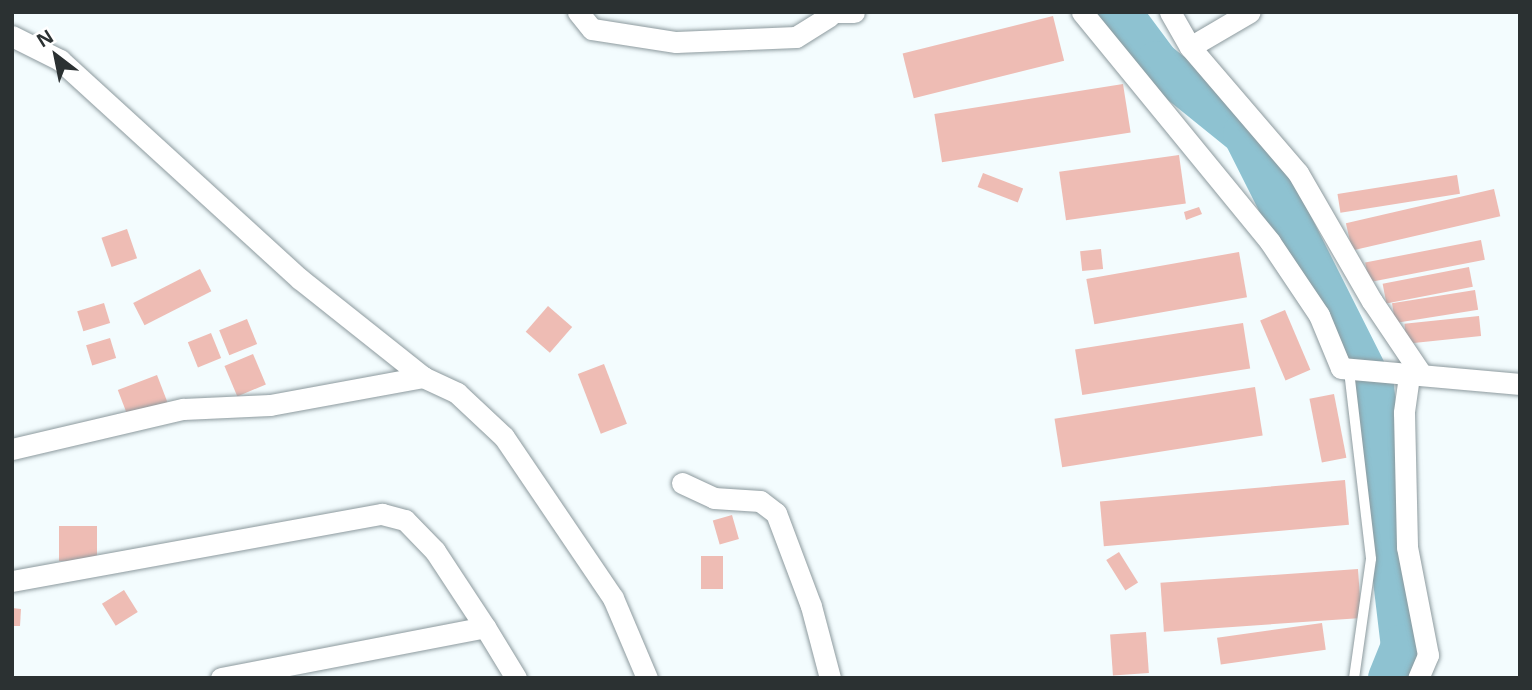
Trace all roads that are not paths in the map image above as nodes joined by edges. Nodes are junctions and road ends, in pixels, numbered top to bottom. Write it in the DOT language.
graph roads {
  1 [pos="578,12"];
  2 [pos="854,12"];
  3 [pos="1082,12"];
  4 [pos="1170,12"];
  5 [pos="1250,12"];
  6 [pos="826,14"];
  7 [pos="12,36"];
  8 [pos="1190,47"];
  9 [pos="1355,370"];
  10 [pos="1416,375"];
  11 [pos="423,377"];
  12 [pos="1520,384"];
  13 [pos="12,449"];
  14 [pos="682,484"];
  15 [pos="12,581"];
  16 [pos="485,627"];
  17 [pos="221,678"];
  18 [pos="516,678"];
  19 [pos="647,678"];
  20 [pos="830,678"];
  21 [pos="1354,678"];
  22 [pos="1418,678"];
  1 -- 6 [label="street"];
  2 -- 6 [label="street"];
  3 -- 9 [label="street"];
  4 -- 8 [label="street"];
  5 -- 8 [label="street"];
  7 -- 11 [label="street"];
  8 -- 10 [label="street"];
  9 -- 10 [label="street"];
  9 -- 21 [label="lane"];
  10 -- 12 [label="street"];
  10 -- 22 [label="street"];
  11 -- 13 [label="street"];
  11 -- 19 [label="street"];
  14 -- 20 [label="street"];
  15 -- 16 [label="street"];
  16 -- 17 [label="street"];
  16 -- 18 [label="street"];
}
